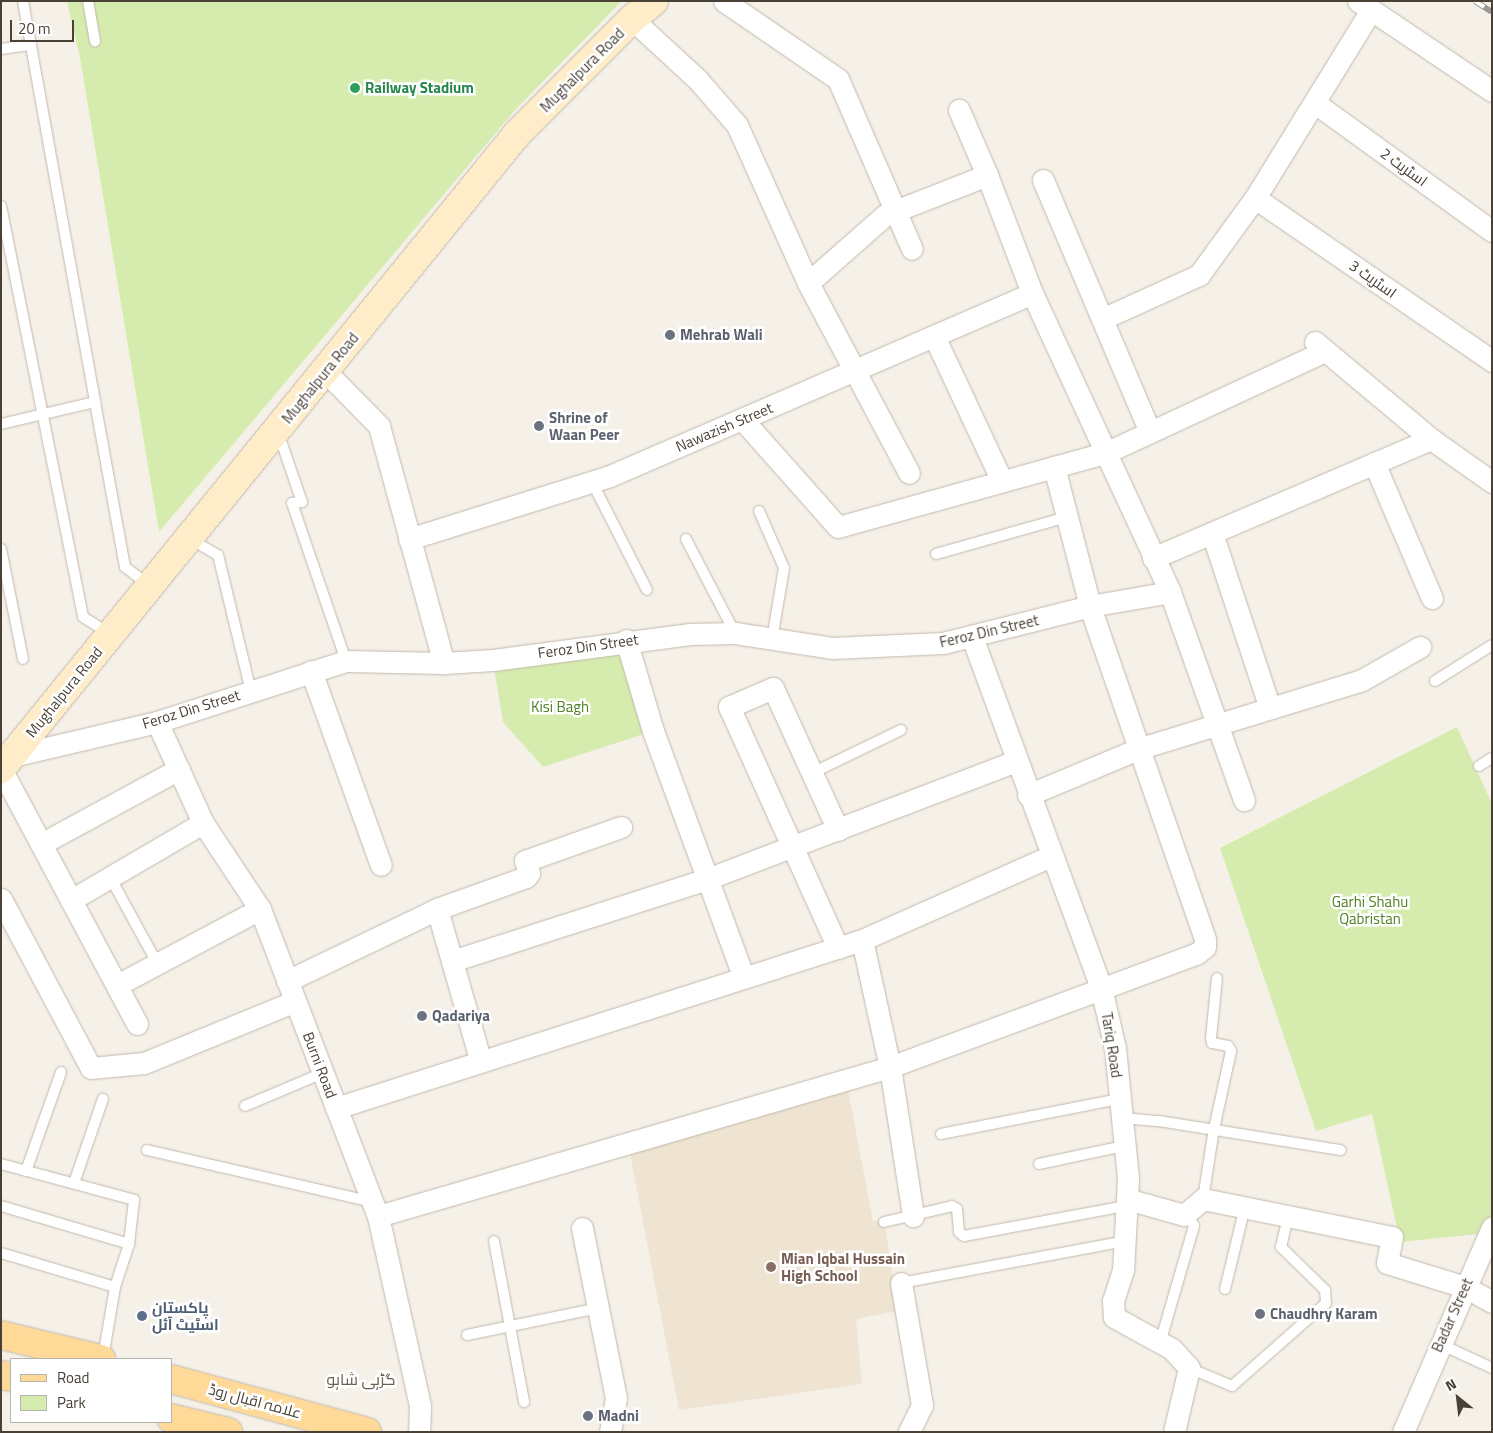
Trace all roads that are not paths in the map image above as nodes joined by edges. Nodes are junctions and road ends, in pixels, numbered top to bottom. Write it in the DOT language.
graph roads {
  1 [pos="24,1"];
  2 [pos="88,1"];
  3 [pos="654,1"];
  4 [pos="724,1"];
  5 [pos="1365,6"];
  6 [pos="632,19"];
  7 [pos="95,41"];
  8 [pos="31,45"];
  9 [pos="1,50"];
  10 [pos="1492,91"];
  11 [pos="1315,103"];
  12 [pos="959,110"];
  13 [pos="987,175"];
  14 [pos="1043,180"];
  15 [pos="1255,198"];
  16 [pos="1,206"];
  17 [pos="896,211"];
  18 [pos="1492,231"];
  19 [pos="912,249"];
  20 [pos="808,283"];
  21 [pos="1032,294"];
  22 [pos="1102,319"];
  23 [pos="934,336"];
  24 [pos="1492,361"];
  25 [pos="852,371"];
  26 [pos="326,372"];
  27 [pos="95,402"];
  28 [pos="43,415"];
  29 [pos="742,419"];
  30 [pos="1,424"];
  31 [pos="277,431"];
  32 [pos="1150,432"];
  33 [pos="1431,439"];
  34 [pos="1105,452"];
  35 [pos="1374,463"];
  36 [pos="1054,467"];
  37 [pos="909,473"];
  38 [pos="1002,481"];
  39 [pos="592,482"];
  40 [pos="1492,482"];
  41 [pos="759,511"];
  42 [pos="1068,517"];
  43 [pos="1212,533"];
  44 [pos="686,538"];
  45 [pos="189,539"];
  46 [pos="408,539"];
  47 [pos="1,549"];
  48 [pos="936,554"];
  49 [pos="1153,558"];
  50 [pos="150,586"];
  51 [pos="647,590"];
  52 [pos="1170,592"];
  53 [pos="1432,598"];
  54 [pos="1090,606"];
  55 [pos="735,633"];
  56 [pos="111,635"];
  57 [pos="972,637"];
  58 [pos="626,640"];
  59 [pos="772,640"];
  60 [pos="1492,645"];
  61 [pos="1420,646"];
  62 [pos="23,659"];
  63 [pos="346,661"];
  64 [pos="444,663"];
  65 [pos="310,671"];
  66 [pos="1435,681"];
  67 [pos="251,691"];
  68 [pos="1270,708"];
  69 [pos="157,722"];
  70 [pos="1219,724"];
  71 [pos="901,730"];
  72 [pos="1138,749"];
  73 [pos="1492,758"];
  74 [pos="1016,761"];
  75 [pos="4,766"];
  76 [pos="1479,766"];
  77 [pos="179,770"];
  78 [pos="812,773"];
  79 [pos="1028,796"];
  80 [pos="1244,800"];
  81 [pos="203,823"];
  82 [pos="622,827"];
  83 [pos="838,830"];
  84 [pos="41,844"];
  85 [pos="791,848"];
  86 [pos="1050,856"];
  87 [pos="381,865"];
  88 [pos="110,877"];
  89 [pos="707,879"];
  90 [pos="1,899"];
  91 [pos="71,900"];
  92 [pos="260,909"];
  93 [pos="437,909"];
  94 [pos="862,940"];
  95 [pos="838,948"];
  96 [pos="452,961"];
  97 [pos="157,963"];
  98 [pos="744,978"];
  99 [pos="1217,978"];
  100 [pos="287,981"];
  101 [pos="117,985"];
  102 [pos="1101,988"];
  103 [pos="295,1001"];
  104 [pos="137,1024"];
  105 [pos="481,1062"];
  106 [pos="890,1066"];
  107 [pos="61,1072"];
  108 [pos="323,1073"];
  109 [pos="103,1099"];
  110 [pos="245,1106"];
  111 [pos="336,1108"];
  112 [pos="1121,1108"];
  113 [pos="1214,1129"];
  114 [pos="940,1134"];
  115 [pos="1124,1146"];
  116 [pos="147,1150"];
  117 [pos="1341,1150"];
  118 [pos="1,1164"];
  119 [pos="1039,1164"];
  120 [pos="26,1171"];
  121 [pos="74,1183"];
  122 [pos="1127,1202"];
  123 [pos="1195,1205"];
  124 [pos="1,1206"];
  125 [pos="1245,1207"];
  126 [pos="375,1209"];
  127 [pos="913,1216"];
  128 [pos="1288,1216"];
  129 [pos="884,1222"];
  130 [pos="1492,1227"];
  131 [pos="582,1228"];
  132 [pos="494,1241"];
  133 [pos="1125,1241"];
  134 [pos="129,1244"];
  135 [pos="1,1253"];
  136 [pos="901,1283"];
  137 [pos="115,1287"];
  138 [pos="1465,1287"];
  139 [pos="1225,1289"];
  140 [pos="1492,1302"];
  141 [pos="598,1308"];
  142 [pos="511,1326"];
  143 [pos="1,1335"];
  144 [pos="467,1336"];
  145 [pos="1160,1343"];
  146 [pos="1440,1344"];
  147 [pos="98,1358"];
  148 [pos="102,1358"];
  149 [pos="1189,1368"];
  150 [pos="1492,1368"];
  151 [pos="172,1379"];
  152 [pos="524,1402"];
  153 [pos="172,1418"];
  154 [pos="228,1432"];
  155 [pos="367,1432"];
  156 [pos="419,1432"];
  157 [pos="610,1432"];
  158 [pos="909,1432"];
  159 [pos="1174,1432"];
  160 [pos="1403,1432"];
  1 -- 8 [label="lane"];
  2 -- 7 [label="lane"];
  3 -- 6 [label="main road, Mughalpura Road"];
  4 -- 17 [label="street"];
  5 -- 10 [label="street"];
  5 -- 11 [label="street"];
  6 -- 20 [label="street"];
  6 -- 26 [label="main road, Mughalpura Road"];
  8 -- 9 [label="lane"];
  8 -- 27 [label="lane"];
  11 -- 15 [label="street"];
  11 -- 18 [label="street, اسٹریٹ 2"];
  12 -- 13 [label="street"];
  13 -- 17 [label="street"];
  13 -- 21 [label="street"];
  14 -- 22 [label="street"];
  15 -- 22 [label="street"];
  15 -- 24 [label="street, اسٹریٹ 3"];
  16 -- 28 [label="lane"];
  17 -- 19 [label="street"];
  17 -- 20 [label="street"];
  20 -- 25 [label="street"];
  21 -- 23 [label="street, Nawazish Street"];
  21 -- 34 [label="street"];
  22 -- 32 [label="street"];
  23 -- 25 [label="street, Nawazish Street"];
  23 -- 38 [label="street"];
  25 -- 29 [label="street, Nawazish Street"];
  25 -- 37 [label="street"];
  26 -- 31 [label="main road, Mughalpura Road"];
  26 -- 46 [label="street"];
  27 -- 28 [label="lane"];
  27 -- 50 [label="lane"];
  28 -- 30 [label="lane"];
  28 -- 56 [label="lane"];
  29 -- 38 [label="street"];
  29 -- 39 [label="street, Nawazish Street"];
  31 -- 45 [label="main road, Mughalpura Road"];
  31 -- 63 [label="lane"];
  32 -- 33 [label="street"];
  32 -- 34 [label="street"];
  33 -- 35 [label="street"];
  33 -- 40 [label="street"];
  34 -- 36 [label="street"];
  34 -- 49 [label="street"];
  35 -- 43 [label="street"];
  35 -- 53 [label="street"];
  36 -- 38 [label="street"];
  36 -- 42 [label="street"];
  39 -- 46 [label="street, Nawazish Street"];
  39 -- 51 [label="lane"];
  41 -- 59 [label="lane"];
  42 -- 48 [label="lane"];
  42 -- 54 [label="street"];
  43 -- 49 [label="street"];
  43 -- 68 [label="street"];
  44 -- 55 [label="lane"];
  45 -- 50 [label="main road, Mughalpura Road"];
  45 -- 67 [label="lane"];
  46 -- 64 [label="street"];
  47 -- 62 [label="lane"];
  49 -- 52 [label="street"];
  50 -- 56 [label="main road, Mughalpura Road"];
  52 -- 54 [label="street, Feroz Din Street"];
  52 -- 70 [label="street"];
  54 -- 57 [label="street, Feroz Din Street"];
  54 -- 72 [label="street"];
  55 -- 58 [label="street, Feroz Din Street"];
  55 -- 59 [label="street, Feroz Din Street"];
  56 -- 75 [label="main road, Mughalpura Road"];
  57 -- 59 [label="street, Feroz Din Street"];
  57 -- 74 [label="street, Tariq Road"];
  58 -- 64 [label="street, Feroz Din Street"];
  58 -- 89 [label="street"];
  60 -- 66 [label="lane"];
  61 -- 68 [label="street"];
  63 -- 64 [label="street, Feroz Din Street"];
  63 -- 65 [label="street, Feroz Din Street"];
  65 -- 67 [label="street, Feroz Din Street"];
  65 -- 87 [label="street"];
  67 -- 69 [label="street, Feroz Din Street"];
  68 -- 70 [label="street"];
  69 -- 75 [label="street, Feroz Din Street"];
  69 -- 77 [label="street, Burni Road"];
  70 -- 72 [label="street"];
  70 -- 80 [label="street"];
  71 -- 78 [label="lane"];
  72 -- 79 [label="street"];
  72 -- 102 [label="street"];
  73 -- 76 [label="lane"];
  74 -- 79 [label="street, Tariq Road"];
  74 -- 83 [label="street"];
  75 -- 84 [label="street"];
  77 -- 81 [label="street, Burni Road"];
  77 -- 84 [label="street"];
  78 -- 83 [label="street"];
  78 -- 85 [label="street"];
  79 -- 86 [label="street, Tariq Road"];
  81 -- 88 [label="street"];
  81 -- 92 [label="street, Burni Road"];
  82 -- 93 [label="street"];
  83 -- 85 [label="street"];
  84 -- 91 [label="street"];
  85 -- 89 [label="street"];
  85 -- 95 [label="street"];
  86 -- 94 [label="street"];
  86 -- 102 [label="street, Tariq Road"];
  88 -- 91 [label="street"];
  88 -- 97 [label="lane"];
  89 -- 96 [label="street"];
  89 -- 98 [label="street"];
  90 -- 103 [label="street"];
  91 -- 101 [label="street"];
  92 -- 97 [label="street"];
  92 -- 100 [label="street, Burni Road"];
  93 -- 96 [label="street"];
  93 -- 100 [label="street"];
  94 -- 95 [label="street"];
  94 -- 106 [label="street"];
  95 -- 98 [label="street"];
  96 -- 105 [label="street"];
  97 -- 101 [label="street"];
  98 -- 105 [label="street"];
  99 -- 113 [label="lane"];
  100 -- 103 [label="street, Burni Road"];
  101 -- 104 [label="street"];
  102 -- 106 [label="street"];
  102 -- 112 [label="street, Tariq Road"];
  103 -- 108 [label="street, Burni Road"];
  105 -- 111 [label="street"];
  106 -- 126 [label="street"];
  106 -- 127 [label="street"];
  107 -- 120 [label="lane"];
  108 -- 110 [label="lane"];
  108 -- 111 [label="street, Burni Road"];
  109 -- 121 [label="lane"];
  111 -- 126 [label="street, Burni Road"];
  112 -- 113 [label="lane"];
  112 -- 114 [label="lane"];
  112 -- 115 [label="street, Tariq Road"];
  113 -- 117 [label="lane"];
  113 -- 123 [label="lane"];
  115 -- 119 [label="lane"];
  115 -- 122 [label="street, Tariq Road"];
  116 -- 126 [label="lane"];
  118 -- 120 [label="lane"];
  120 -- 121 [label="lane"];
  121 -- 134 [label="lane"];
  122 -- 123 [label="street"];
  122 -- 127 [label="lane"];
  122 -- 133 [label="street, Tariq Road"];
  123 -- 125 [label="street"];
  123 -- 145 [label="lane"];
  124 -- 134 [label="lane"];
  125 -- 128 [label="street"];
  125 -- 139 [label="lane"];
  126 -- 156 [label="street, Burni Road"];
  127 -- 129 [label="lane"];
  128 -- 138 [label="street"];
  128 -- 149 [label="lane"];
  130 -- 138 [label="street, Badar Street"];
  131 -- 141 [label="street"];
  132 -- 142 [label="lane"];
  133 -- 136 [label="lane"];
  133 -- 145 [label="street, Tariq Road"];
  134 -- 137 [label="lane"];
  135 -- 137 [label="lane"];
  136 -- 158 [label="street"];
  137 -- 148 [label="lane"];
  138 -- 140 [label="street"];
  138 -- 146 [label="street, Badar Street"];
  141 -- 142 [label="lane"];
  141 -- 157 [label="street"];
  142 -- 144 [label="lane"];
  142 -- 152 [label="lane"];
  143 -- 147 [label="main road"];
  145 -- 149 [label="street, Tariq Road"];
  146 -- 150 [label="lane"];
  146 -- 160 [label="street, Badar Street"];
  149 -- 159 [label="street"];
  151 -- 155 [label="main road, علامہ اقبال روڈ"];
  153 -- 154 [label="main road"];
}
